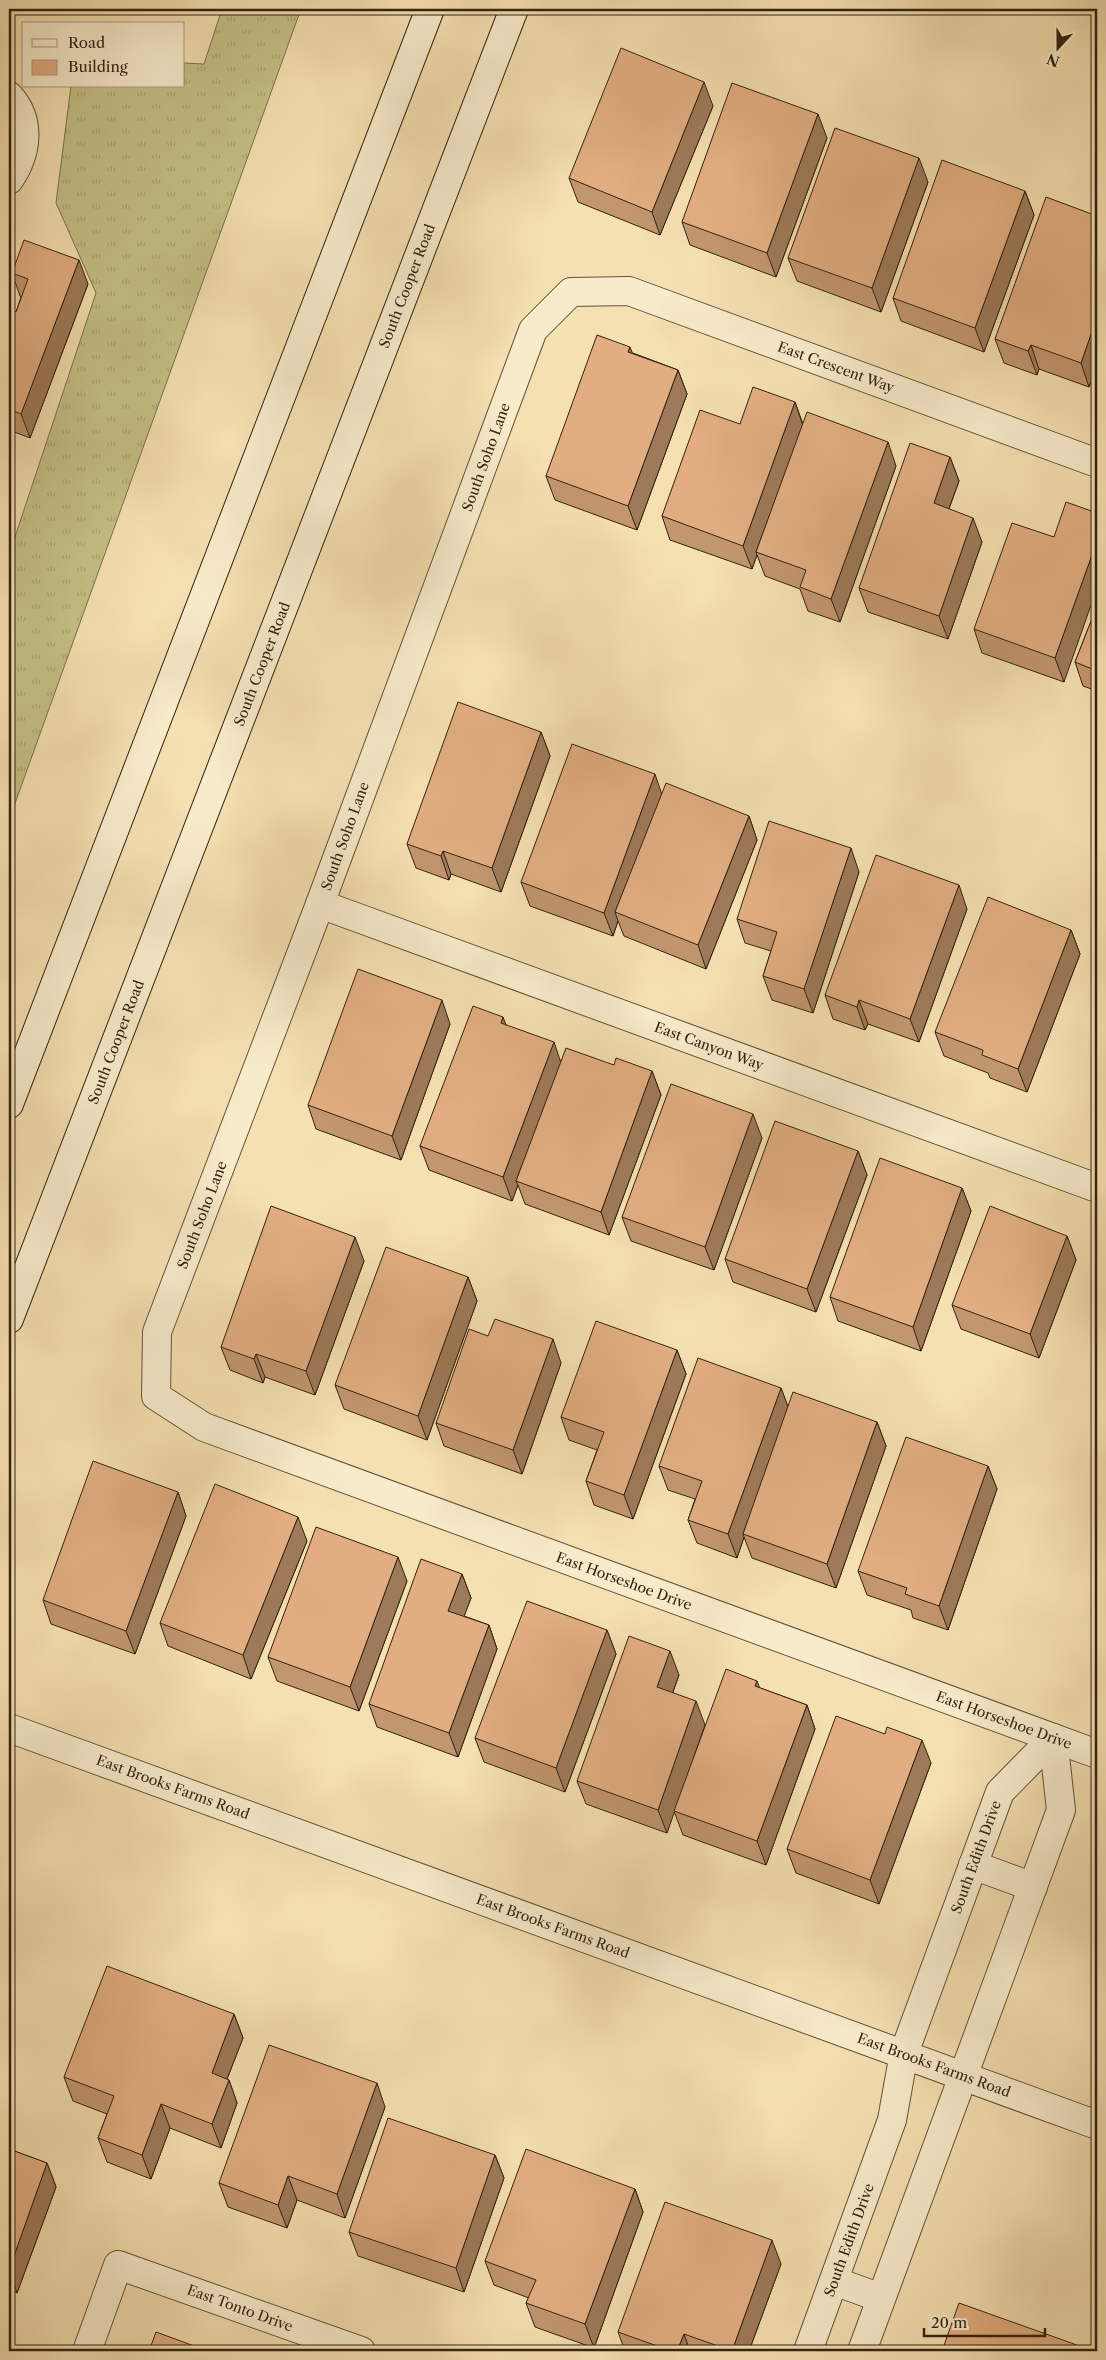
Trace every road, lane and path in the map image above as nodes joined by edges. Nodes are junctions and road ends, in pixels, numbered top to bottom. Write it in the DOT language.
graph roads {
  1 [pos="430,9"];
  2 [pos="514,9"];
  3 [pos="9,96"];
  4 [pos="9,180"];
  5 [pos="572,292"];
  6 [pos="1097,463"];
  7 [pos="320,904"];
  8 [pos="9,1104"];
  9 [pos="1097,1188"];
  10 [pos="9,1319"];
  11 [pos="156,1396"];
  12 [pos="9,1728"];
  13 [pos="1053,1738"];
  14 [pos="1097,1754"];
  15 [pos="973,1865"];
  16 [pos="1033,1887"];
  17 [pos="904,2053"];
  18 [pos="962,2076"];
  19 [pos="1097,2125"];
  20 [pos="834,2281"];
  21 [pos="881,2298"];
  22 [pos="87,2351"];
  23 [pos="361,2351"];
  24 [pos="808,2351"];
  25 [pos="862,2351"];
  1 -- 8 [label="street"];
  2 -- 10 [label="street, South Cooper Road"];
  3 -- 4 [label="street"];
  5 -- 6 [label="street, East Crescent Way"];
  5 -- 7 [label="street, South Soho Lane"];
  7 -- 9 [label="street, East Canyon Way"];
  7 -- 11 [label="street, South Soho Lane"];
  11 -- 13 [label="street, East Horseshoe Drive"];
  12 -- 17 [label="street, East Brooks Farms Road"];
  13 -- 14 [label="street, East Horseshoe Drive"];
  13 -- 15 [label="street, South Edith Drive"];
  13 -- 16 [label="street"];
  15 -- 16 [label="street"];
  15 -- 17 [label="street, South Edith Drive"];
  16 -- 18 [label="street"];
  17 -- 18 [label="street, East Brooks Farms Road"];
  17 -- 20 [label="street, South Edith Drive"];
  18 -- 19 [label="street, East Brooks Farms Road"];
  18 -- 21 [label="street"];
  20 -- 21 [label="street"];
  20 -- 24 [label="street, South Edith Drive"];
  21 -- 25 [label="street"];
  22 -- 23 [label="street, East Tonto Drive"];
}
